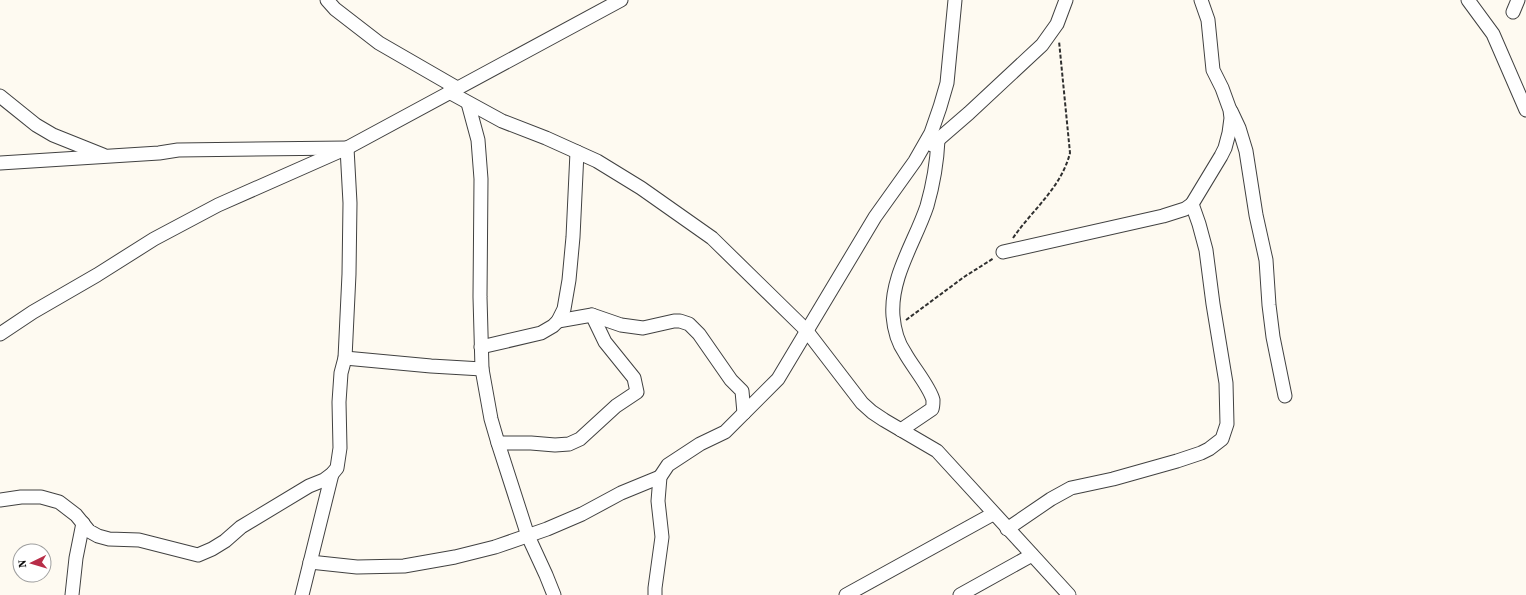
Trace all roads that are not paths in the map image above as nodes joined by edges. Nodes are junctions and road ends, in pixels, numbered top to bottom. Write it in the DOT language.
graph roads {
  1 [pos="328,0"];
  2 [pos="621,0"];
  3 [pos="955,0"];
  4 [pos="1066,0"];
  5 [pos="1201,0"];
  6 [pos="1468,0"];
  7 [pos="1518,0"];
  8 [pos="1513,12"];
  9 [pos="453,90"];
  10 [pos="0,96"];
  11 [pos="468,103"];
  12 [pos="1230,110"];
  13 [pos="1526,110"];
  14 [pos="938,140"];
  15 [pos="347,148"];
  16 [pos="577,152"];
  17 [pos="107,156"];
  18 [pos="914,161"];
  19 [pos="0,163"];
  20 [pos="1192,204"];
  21 [pos="1003,252"];
  22 [pos="592,315"];
  23 [pos="558,321"];
  24 [pos="806,330"];
  25 [pos="0,334"];
  26 [pos="481,347"];
  27 [pos="346,358"];
  28 [pos="482,369"];
  29 [pos="1285,396"];
  30 [pos="744,413"];
  31 [pos="901,430"];
  32 [pos="498,442"];
  33 [pos="332,474"];
  34 [pos="660,477"];
  35 [pos="0,500"];
  36 [pos="993,514"];
  37 [pos="83,522"];
  38 [pos="1007,529"];
  39 [pos="528,536"];
  40 [pos="1032,555"];
  41 [pos="310,562"];
  42 [pos="72,595"];
  43 [pos="302,595"];
  44 [pos="554,595"];
  45 [pos="655,595"];
  46 [pos="846,595"];
  47 [pos="960,595"];
  48 [pos="1069,595"];
  1 -- 9 [label="street"];
  2 -- 9 [label="street"];
  3 -- 18 [label="street"];
  4 -- 14 [label="street"];
  5 -- 12 [label="street"];
  6 -- 13 [label="street"];
  7 -- 8 [label="street"];
  9 -- 11 [label="street"];
  9 -- 15 [label="street"];
  10 -- 17 [label="street"];
  11 -- 16 [label="street"];
  11 -- 26 [label="street"];
  12 -- 20 [label="street"];
  12 -- 29 [label="street"];
  14 -- 18 [label="street"];
  14 -- 31 [label="street"];
  15 -- 17 [label="street"];
  15 -- 25 [label="street"];
  15 -- 27 [label="street"];
  16 -- 23 [label="street"];
  16 -- 24 [label="street"];
  17 -- 19 [label="street"];
  18 -- 24 [label="street"];
  20 -- 21 [label="street"];
  20 -- 38 [label="street"];
  22 -- 23 [label="street"];
  22 -- 30 [label="street"];
  22 -- 32 [label="street"];
  23 -- 26 [label="street"];
  24 -- 30 [label="street"];
  24 -- 31 [label="street"];
  26 -- 28 [label="street"];
  27 -- 28 [label="street"];
  27 -- 33 [label="street"];
  28 -- 32 [label="street"];
  30 -- 34 [label="street"];
  31 -- 36 [label="street"];
  32 -- 39 [label="street"];
  33 -- 37 [label="street"];
  33 -- 41 [label="street"];
  34 -- 39 [label="street"];
  34 -- 45 [label="street"];
  35 -- 37 [label="street"];
  36 -- 38 [label="street"];
  36 -- 46 [label="street"];
  37 -- 42 [label="street"];
  38 -- 40 [label="street"];
  39 -- 41 [label="street"];
  39 -- 44 [label="street"];
  40 -- 47 [label="street"];
  40 -- 48 [label="street"];
  41 -- 43 [label="street"];
}
